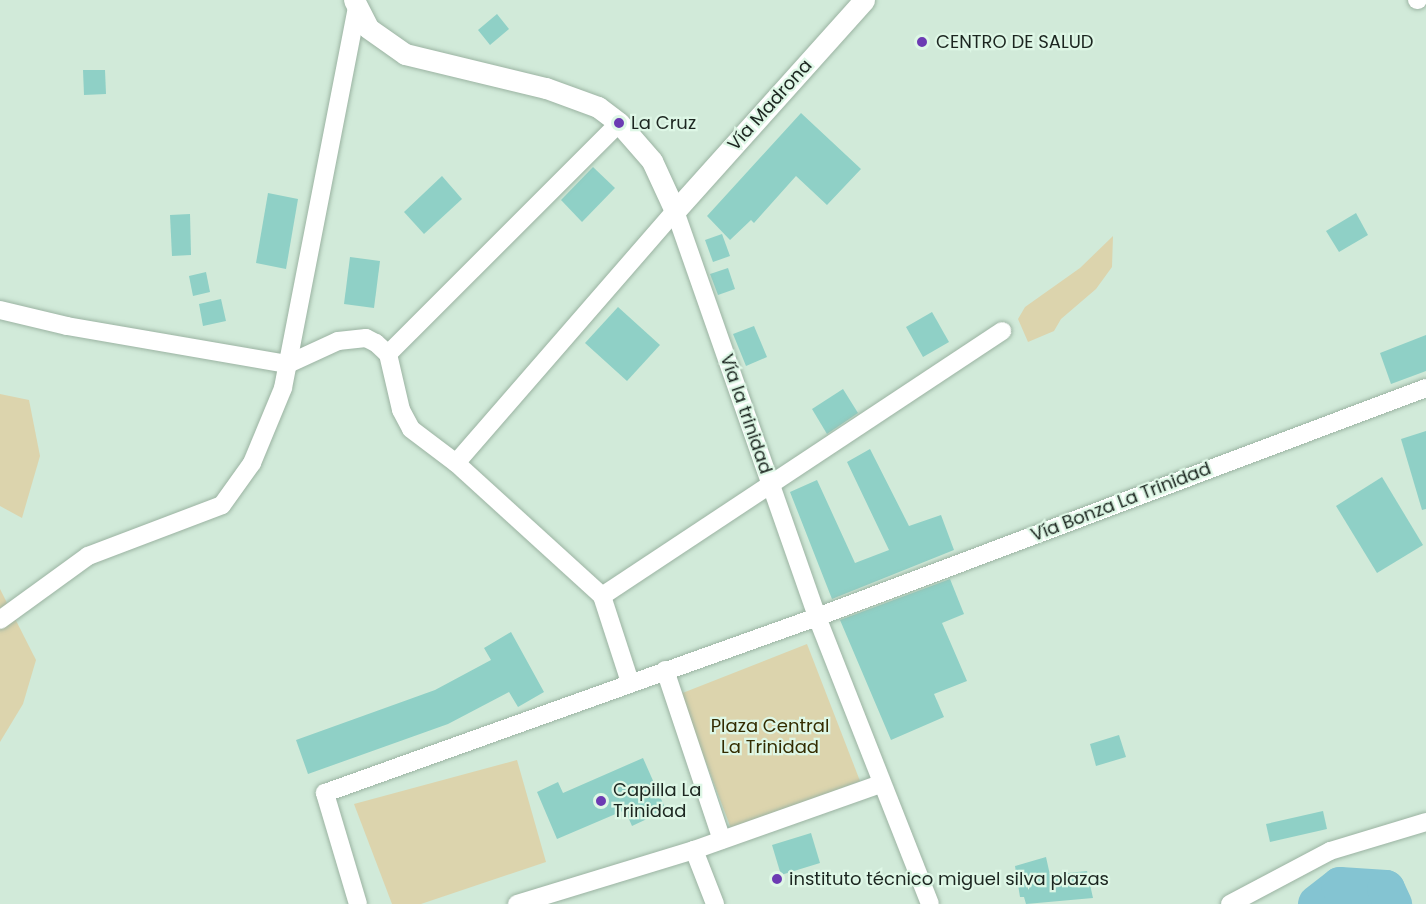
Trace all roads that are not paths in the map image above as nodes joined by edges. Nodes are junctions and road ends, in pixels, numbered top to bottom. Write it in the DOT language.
graph roads {
  1 [pos="864,0"];
  2 [pos="356,5"];
  3 [pos="619,123"];
  4 [pos="675,211"];
  5 [pos="0,310"];
  6 [pos="1002,331"];
  7 [pos="388,354"];
  8 [pos="288,363"];
  9 [pos="1426,387"];
  10 [pos="456,463"];
  11 [pos="770,484"];
  12 [pos="602,596"];
  13 [pos="817,616"];
  14 [pos="0,620"];
  15 [pos="665,670"];
  16 [pos="630,682"];
  17 [pos="880,784"];
  18 [pos="1426,822"];
  19 [pos="722,840"];
  20 [pos="694,850"];
  21 [pos="358,904"];
  22 [pos="517,904"];
  23 [pos="715,904"];
  24 [pos="930,904"];
  25 [pos="1230,904"];
  1 -- 4 [label="street, Vía Madrona"];
  2 -- 3 [label="street"];
  2 -- 8 [label="street"];
  3 -- 4 [label="street"];
  3 -- 7 [label="street"];
  4 -- 10 [label="street"];
  4 -- 11 [label="street, Vía la trinidad"];
  5 -- 8 [label="street"];
  6 -- 11 [label="street"];
  7 -- 8 [label="street"];
  7 -- 10 [label="street"];
  8 -- 14 [label="street"];
  9 -- 13 [label="street, Vía Bonza La Trinidad"];
  10 -- 12 [label="street"];
  11 -- 12 [label="street"];
  11 -- 13 [label="street, Vía la trinidad"];
  12 -- 16 [label="street"];
  13 -- 15 [label="street, Vía Bonza La Trinidad"];
  13 -- 17 [label="street, Vía la trinidad"];
  15 -- 16 [label="street, Vía Bonza La Trinidad"];
  15 -- 19 [label="street"];
  16 -- 21 [label="street, Vía Bonza La Trinidad"];
  17 -- 19 [label="street"];
  17 -- 24 [label="street, Vía la trinidad"];
  18 -- 25 [label="street"];
  19 -- 20 [label="street"];
  20 -- 22 [label="street"];
  20 -- 23 [label="street"];
}
